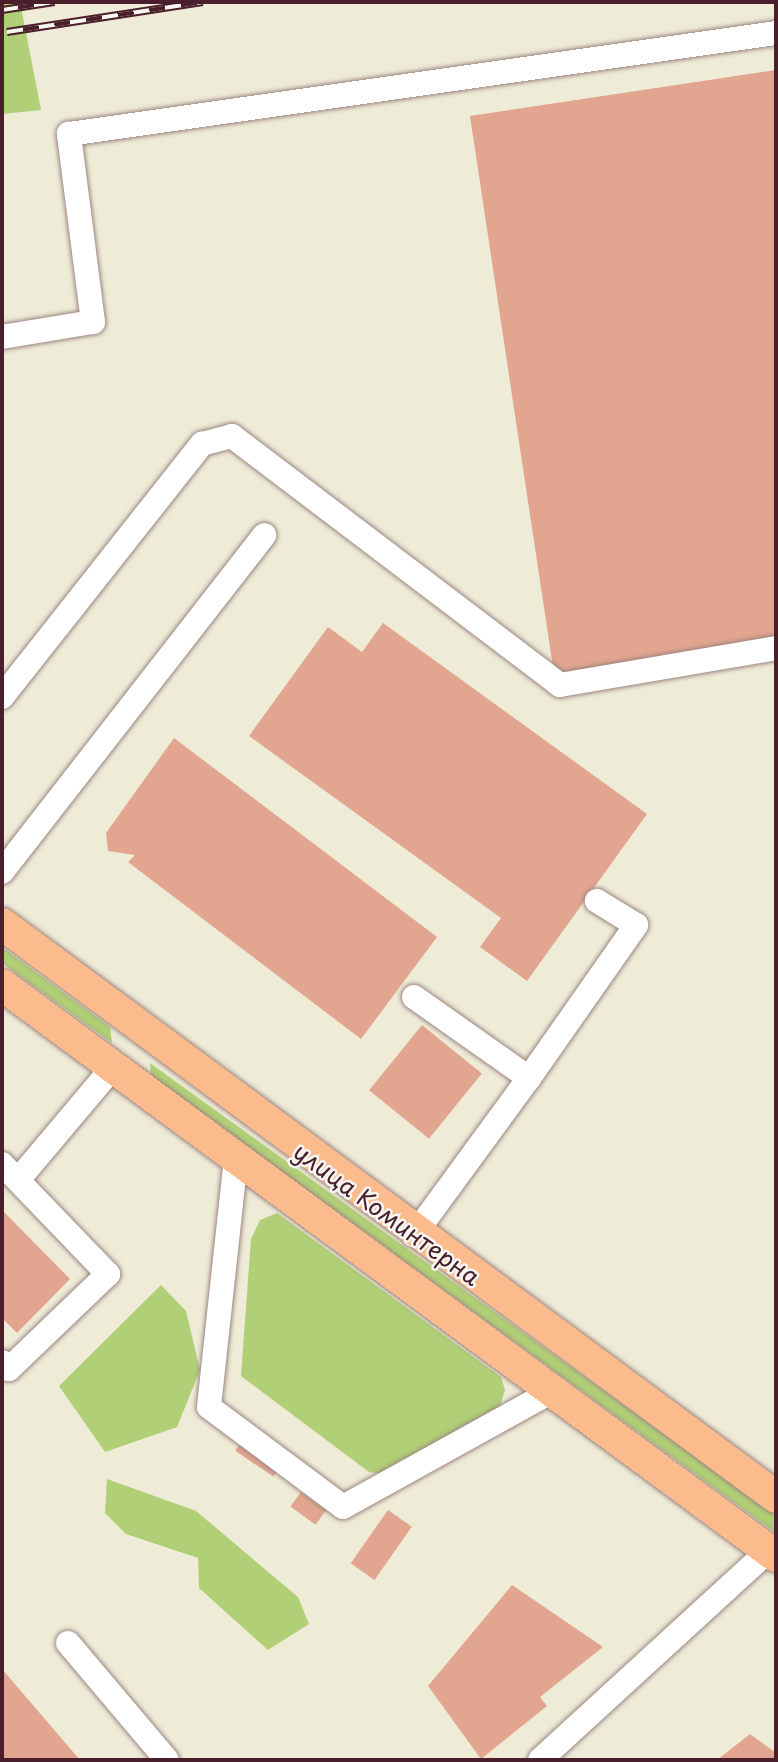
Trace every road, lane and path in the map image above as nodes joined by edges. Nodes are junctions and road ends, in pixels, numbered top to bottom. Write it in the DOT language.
graph roads {
  1 [pos="776,33"];
  2 [pos="2,337"];
  3 [pos="264,535"];
  4 [pos="776,648"];
  5 [pos="2,697"];
  6 [pos="2,872"];
  7 [pos="597,901"];
  8 [pos="2,924"];
  9 [pos="2,985"];
  10 [pos="414,997"];
  11 [pos="139,1031"];
  12 [pos="113,1067"];
  13 [pos="528,1078"];
  14 [pos="236,1158"];
  15 [pos="10,1172"];
  16 [pos="414,1235"];
  17 [pos="2,1362"];
  18 [pos="554,1390"];
  19 [pos="776,1497"];
  20 [pos="773,1553"];
  21 [pos="68,1643"];
  22 [pos="167,1760"];
  23 [pos="540,1760"];
  1 -- 2 [label="lane"];
  3 -- 6 [label="lane"];
  4 -- 5 [label="lane"];
  7 -- 13 [label="lane"];
  8 -- 11 [label="main road, улица Коминтерна"];
  9 -- 12 [label="main road, улица Коминтерна"];
  10 -- 13 [label="lane"];
  11 -- 12 [label="main road"];
  11 -- 16 [label="main road, улица Коминтерна"];
  12 -- 14 [label="main road, улица Коминтерна"];
  12 -- 15 [label="lane"];
  13 -- 16 [label="lane"];
  14 -- 18 [label="main road, улица Коминтерна"];
  14 -- 18 [label="lane"];
  15 -- 17 [label="lane"];
  16 -- 19 [label="main road, улица Коминтерна"];
  18 -- 20 [label="main road, улица Коминтерна"];
  20 -- 23 [label="lane"];
  21 -- 22 [label="lane"];
}
